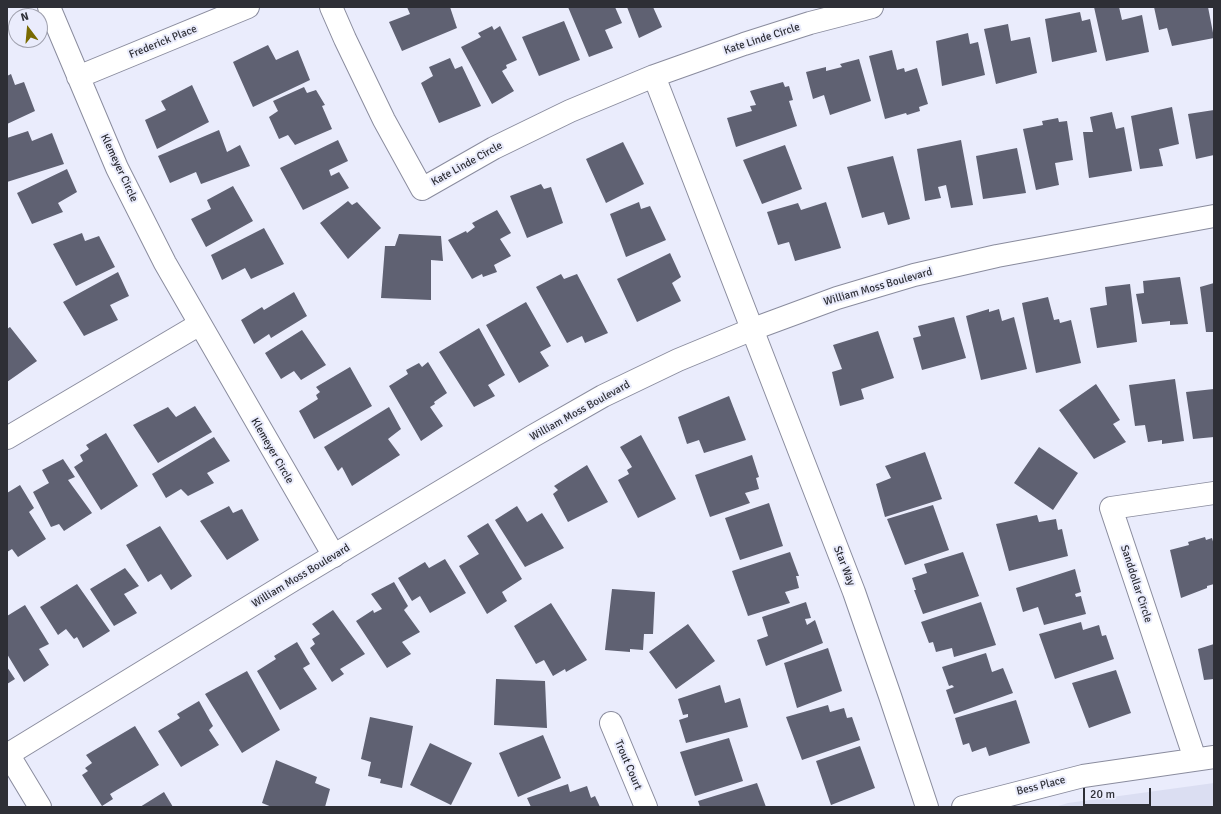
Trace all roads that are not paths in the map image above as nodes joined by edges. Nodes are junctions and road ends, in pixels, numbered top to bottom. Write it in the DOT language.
graph roads {
  1 [pos="49,7"];
  2 [pos="248,7"];
  3 [pos="331,7"];
  4 [pos="872,7"];
  5 [pos="654,76"];
  6 [pos="78,77"];
  7 [pos="1214,216"];
  8 [pos="200,324"];
  9 [pos="753,329"];
  10 [pos="7,438"];
  11 [pos="1214,493"];
  12 [pos="334,556"];
  13 [pos="611,723"];
  14 [pos="7,755"];
  15 [pos="1204,758"];
  16 [pos="40,807"];
  17 [pos="646,807"];
  18 [pos="927,807"];
  19 [pos="963,807"];
  1 -- 6 [label="street, Klemeyer Circle"];
  2 -- 6 [label="street, Frederick Place"];
  3 -- 5 [label="street, Kate Linde Circle"];
  4 -- 5 [label="street, Kate Linde Circle"];
  5 -- 9 [label="street"];
  6 -- 8 [label="street, Klemeyer Circle"];
  7 -- 9 [label="street, William Moss Boulevard"];
  8 -- 10 [label="street"];
  8 -- 12 [label="street, Klemeyer Circle"];
  9 -- 12 [label="street, William Moss Boulevard"];
  9 -- 18 [label="street, Star Way"];
  11 -- 15 [label="street, Sanddollar Circle"];
  12 -- 14 [label="street, William Moss Boulevard"];
  13 -- 17 [label="street, Trout Court"];
  14 -- 16 [label="street"];
  15 -- 19 [label="street, Bess Place"];
}
